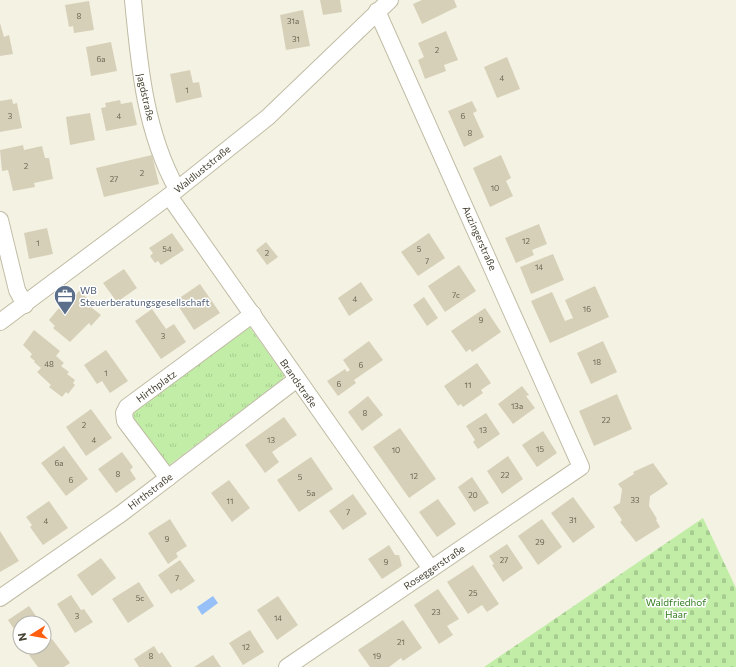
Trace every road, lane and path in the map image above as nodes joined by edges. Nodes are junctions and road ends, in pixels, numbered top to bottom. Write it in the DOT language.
graph roads {
  1 [pos="133,0"];
  2 [pos="390,0"];
  3 [pos="377,11"];
  4 [pos="173,192"];
  5 [pos="0,220"];
  6 [pos="25,305"];
  7 [pos="253,314"];
  8 [pos="0,322"];
  9 [pos="297,379"];
  10 [pos="581,466"];
  11 [pos="168,478"];
  12 [pos="431,569"];
  13 [pos="0,598"];
  14 [pos="287,667"];
  1 -- 4 [label="street, Jagdstraße"];
  2 -- 3 [label="street, Waldluststraße"];
  3 -- 4 [label="street, Waldluststraße"];
  3 -- 10 [label="street, Auzingerstraße"];
  4 -- 6 [label="street, Waldluststraße"];
  4 -- 7 [label="street, Brandstraße"];
  5 -- 6 [label="street"];
  6 -- 8 [label="street, Waldluststraße"];
  7 -- 9 [label="street, Brandstraße"];
  7 -- 11 [label="street, Hirthplatz"];
  9 -- 11 [label="street, Hirthstraße"];
  9 -- 12 [label="street, Brandstraße"];
  10 -- 12 [label="street, Roseggerstraße"];
  11 -- 13 [label="street, Hirthstraße"];
  12 -- 14 [label="street, Roseggerstraße"];
}
